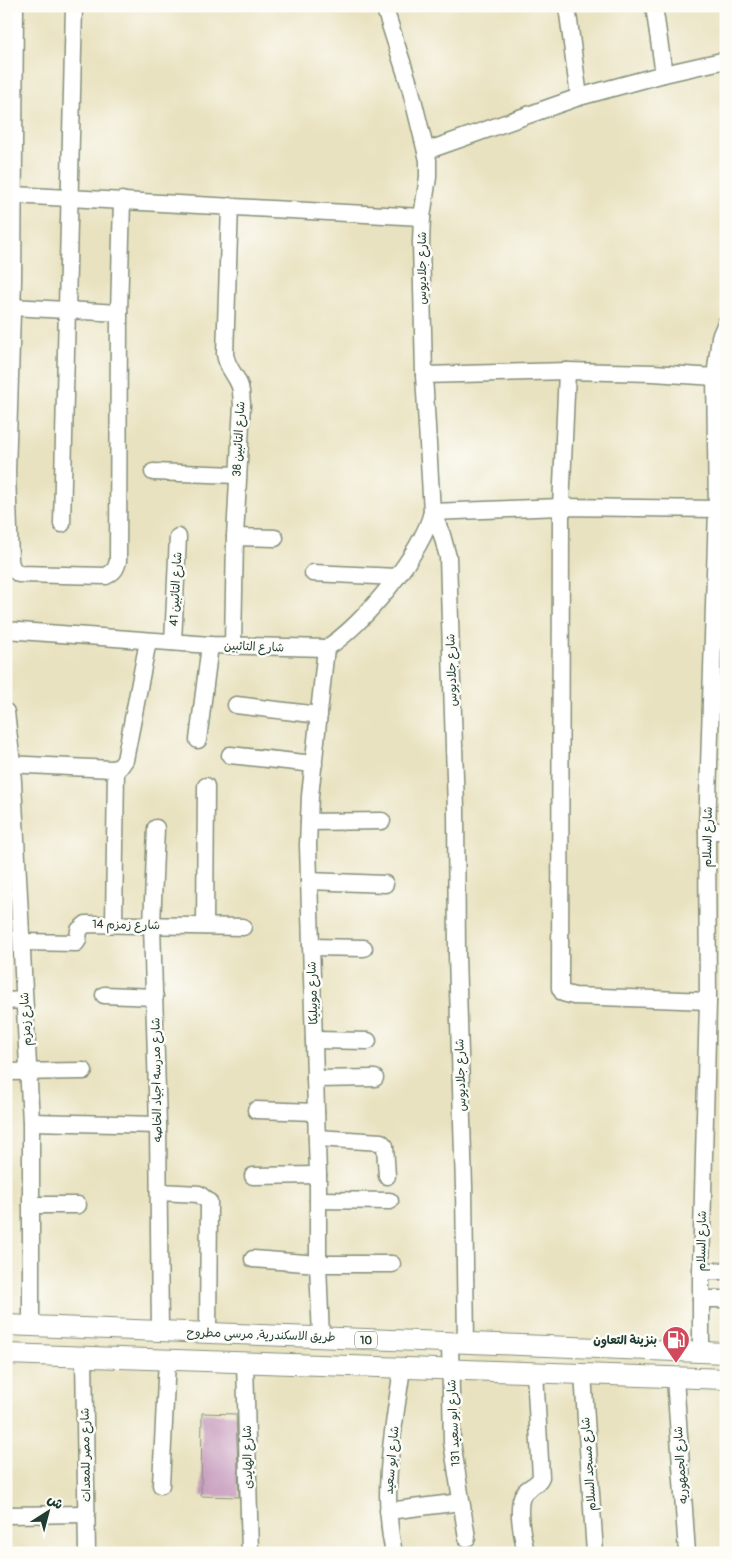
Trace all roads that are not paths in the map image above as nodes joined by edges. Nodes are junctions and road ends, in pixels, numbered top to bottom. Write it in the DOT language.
graph roads {
  1 [pos="15,6"];
  2 [pos="74,6"];
  3 [pos="384,6"];
  4 [pos="567,6"];
  5 [pos="654,6"];
  6 [pos="726,60"];
  7 [pos="664,74"];
  8 [pos="11,85"];
  9 [pos="579,97"];
  10 [pos="426,151"];
  11 [pos="11,187"];
  12 [pos="69,198"];
  13 [pos="122,200"];
  14 [pos="230,206"];
  15 [pos="422,217"];
  16 [pos="9,281"];
  17 [pos="12,307"];
  18 [pos="66,310"];
  19 [pos="119,313"];
  20 [pos="724,333"];
  21 [pos="566,371"];
  22 [pos="424,376"];
  23 [pos="715,377"];
  24 [pos="8,379"];
  25 [pos="721,405"];
  26 [pos="8,424"];
  27 [pos="7,472"];
  28 [pos="154,472"];
  29 [pos="237,476"];
  30 [pos="561,507"];
  31 [pos="717,509"];
  32 [pos="432,512"];
  33 [pos="62,524"];
  34 [pos="178,536"];
  35 [pos="235,537"];
  36 [pos="275,538"];
  37 [pos="313,573"];
  38 [pos="397,577"];
  39 [pos="6,630"];
  40 [pos="148,641"];
  41 [pos="173,642"];
  42 [pos="210,645"];
  43 [pos="233,646"];
  44 [pos="326,648"];
  45 [pos="236,705"];
  46 [pos="6,712"];
  47 [pos="319,715"];
  48 [pos="718,719"];
  49 [pos="198,740"];
  50 [pos="230,755"];
  51 [pos="9,764"];
  52 [pos="314,764"];
  53 [pos="116,769"];
  54 [pos="206,786"];
  55 [pos="382,821"];
  56 [pos="309,822"];
  57 [pos="156,828"];
  58 [pos="707,831"];
  59 [pos="726,831"];
  60 [pos="309,881"];
  61 [pos="385,884"];
  62 [pos="13,886"];
  63 [pos="114,924"];
  64 [pos="152,925"];
  65 [pos="205,926"];
  66 [pos="243,927"];
  67 [pos="22,942"];
  68 [pos="311,947"];
  69 [pos="364,948"];
  70 [pos="104,996"];
  71 [pos="155,997"];
  72 [pos="24,1000"];
  73 [pos="6,1001"];
  74 [pos="708,1001"];
  75 [pos="314,1040"];
  76 [pos="368,1041"];
  77 [pos="28,1071"];
  78 [pos="84,1071"];
  79 [pos="6,1072"];
  80 [pos="375,1078"];
  81 [pos="315,1079"];
  82 [pos="256,1110"];
  83 [pos="316,1112"];
  84 [pos="32,1122"];
  85 [pos="158,1125"];
  86 [pos="317,1138"];
  87 [pos="318,1175"];
  88 [pos="253,1176"];
  89 [pos="387,1176"];
  90 [pos="159,1192"];
  91 [pos="318,1200"];
  92 [pos="390,1201"];
  93 [pos="31,1204"];
  94 [pos="78,1204"];
  95 [pos="253,1259"];
  96 [pos="318,1264"];
  97 [pos="392,1264"];
  98 [pos="701,1271"];
  99 [pos="726,1271"];
  100 [pos="701,1299"];
  101 [pos="726,1299"];
  102 [pos="6,1325"];
  103 [pos="31,1326"];
  104 [pos="160,1331"];
  105 [pos="208,1333"];
  106 [pos="321,1338"];
  107 [pos="458,1343"];
  108 [pos="496,1345"];
  109 [pos="701,1352"];
  110 [pos="726,1353"];
  111 [pos="6,1354"];
  112 [pos="84,1356"];
  113 [pos="167,1359"];
  114 [pos="245,1362"];
  115 [pos="402,1368"];
  116 [pos="451,1370"];
  117 [pos="496,1371"];
  118 [pos="535,1372"];
  119 [pos="583,1374"];
  120 [pos="675,1378"];
  121 [pos="726,1380"];
  122 [pos="161,1485"];
  123 [pos="461,1502"];
  124 [pos="388,1511"];
  125 [pos="87,1514"];
  126 [pos="6,1515"];
  127 [pos="467,1538"];
  128 [pos="87,1553"];
  129 [pos="250,1553"];
  130 [pos="394,1553"];
  131 [pos="526,1553"];
  132 [pos="595,1553"];
  133 [pos="687,1553"];
  1 -- 8 [label="street"];
  2 -- 12 [label="street"];
  3 -- 10 [label="street, شارع جلاديوس"];
  4 -- 9 [label="street"];
  5 -- 7 [label="street"];
  6 -- 7 [label="street"];
  7 -- 9 [label="street"];
  8 -- 11 [label="street"];
  9 -- 10 [label="street"];
  10 -- 15 [label="street, شارع جلاديوس"];
  11 -- 12 [label="street"];
  11 -- 16 [label="street"];
  12 -- 13 [label="street"];
  12 -- 18 [label="street"];
  13 -- 14 [label="street"];
  13 -- 19 [label="street"];
  14 -- 15 [label="street"];
  14 -- 29 [label="street, شارع التائبين 38"];
  15 -- 22 [label="street, شارع جلاديوس"];
  16 -- 17 [label="street"];
  17 -- 18 [label="street"];
  17 -- 24 [label="street"];
  18 -- 19 [label="street"];
  18 -- 33 [label="street"];
  19 -- 27 [label="street"];
  20 -- 23 [label="street, شارع السلام"];
  21 -- 22 [label="street"];
  21 -- 23 [label="street"];
  21 -- 30 [label="street"];
  22 -- 32 [label="street, شارع جلاديوس"];
  23 -- 25 [label="street, شارع السلام"];
  24 -- 26 [label="street"];
  25 -- 31 [label="street, شارع السلام"];
  26 -- 27 [label="street"];
  28 -- 29 [label="street"];
  29 -- 35 [label="street, شارع التائبين 38"];
  30 -- 31 [label="street"];
  30 -- 32 [label="street"];
  30 -- 74 [label="street"];
  31 -- 48 [label="street, شارع السلام"];
  32 -- 38 [label="street"];
  32 -- 107 [label="street, شارع جلاديوس"];
  34 -- 41 [label="street, شارع التائبين 41"];
  35 -- 36 [label="street"];
  35 -- 43 [label="street, شارع التائبين 38"];
  37 -- 38 [label="street"];
  38 -- 44 [label="street"];
  39 -- 40 [label="street, شارع التائبين"];
  40 -- 41 [label="street, شارع التائبين"];
  40 -- 53 [label="street"];
  41 -- 42 [label="street, شارع التائبين"];
  42 -- 43 [label="street, شارع التائبين"];
  42 -- 49 [label="street"];
  43 -- 44 [label="street, شارع التائبين"];
  44 -- 47 [label="street, شارع موبيليكا"];
  45 -- 47 [label="street"];
  46 -- 51 [label="street, شارع زمزم"];
  47 -- 52 [label="street, شارع موبيليكا"];
  48 -- 58 [label="street, شارع السلام"];
  50 -- 52 [label="street"];
  51 -- 53 [label="street"];
  51 -- 62 [label="street, شارع زمزم"];
  52 -- 56 [label="street, شارع موبيليكا"];
  53 -- 63 [label="street"];
  54 -- 65 [label="street"];
  55 -- 56 [label="street"];
  56 -- 60 [label="street, شارع موبيليكا"];
  57 -- 64 [label="street, شارع مدرسه اجياد الخاصه"];
  58 -- 59 [label="street"];
  58 -- 74 [label="street, شارع السلام"];
  60 -- 61 [label="street"];
  60 -- 68 [label="street, شارع موبيليكا"];
  62 -- 67 [label="street, شارع زمزم"];
  63 -- 64 [label="street, شارع زمزم 14"];
  63 -- 67 [label="street, شارع زمزم 14"];
  64 -- 65 [label="street, شارع زمزم 14"];
  64 -- 71 [label="street, شارع مدرسه اجياد الخاصه"];
  65 -- 66 [label="street, شارع زمزم 14"];
  67 -- 72 [label="street, شارع زمزم"];
  68 -- 69 [label="street"];
  68 -- 75 [label="street, شارع موبيليكا"];
  70 -- 71 [label="street"];
  71 -- 85 [label="street, شارع مدرسه اجياد الخاصه"];
  72 -- 73 [label="street"];
  72 -- 77 [label="street, شارع زمزم"];
  74 -- 98 [label="street, شارع السلام"];
  75 -- 76 [label="street"];
  75 -- 81 [label="street, شارع موبيليكا"];
  77 -- 78 [label="street"];
  77 -- 79 [label="street"];
  77 -- 84 [label="street, شارع زمزم"];
  80 -- 81 [label="street"];
  81 -- 83 [label="street, شارع موبيليكا"];
  82 -- 83 [label="street"];
  83 -- 86 [label="street, شارع موبيليكا"];
  84 -- 85 [label="street"];
  84 -- 93 [label="street, شارع زمزم"];
  85 -- 90 [label="street, شارع مدرسه اجياد الخاصه"];
  86 -- 87 [label="street, شارع موبيليكا"];
  86 -- 89 [label="street"];
  87 -- 88 [label="street"];
  87 -- 91 [label="street, شارع موبيليكا"];
  90 -- 104 [label="street, شارع مدرسه اجياد الخاصه"];
  90 -- 105 [label="street"];
  91 -- 92 [label="street"];
  91 -- 96 [label="street, شارع موبيليكا"];
  93 -- 94 [label="street"];
  93 -- 103 [label="street, شارع زمزم"];
  95 -- 96 [label="street"];
  96 -- 97 [label="street"];
  96 -- 106 [label="street, شارع موبيليكا"];
  98 -- 99 [label="street"];
  98 -- 100 [label="street, شارع السلام"];
  100 -- 101 [label="street"];
  100 -- 109 [label="street, شارع السلام"];
  102 -- 103 [label="main road, طريق الاسكندرية, مرسى مطروح / 10"];
  103 -- 104 [label="main road, طريق الاسكندرية, مرسى مطروح / 10"];
  104 -- 105 [label="main road, طريق الاسكندرية, مرسى مطروح / 10"];
  105 -- 106 [label="main road, طريق الاسكندرية, مرسى مطروح / 10"];
  106 -- 107 [label="main road, طريق الاسكندرية, مرسى مطروح / 10"];
  107 -- 108 [label="main road, طريق الاسكندرية, مرسى مطروح / 10"];
  107 -- 116 [label="street, شارع ابو سعيد 131"];
  108 -- 109 [label="main road, طريق الاسكندرية, مرسى مطروح / 10"];
  108 -- 117 [label="main road"];
  109 -- 110 [label="main road, طريق الاسكندرية, مرسى مطروح / 10"];
  111 -- 112 [label="main road, 10"];
  112 -- 113 [label="main road, 10"];
  112 -- 125 [label="street, شارع مصر للمعدات"];
  113 -- 114 [label="main road, 10"];
  113 -- 122 [label="street"];
  114 -- 115 [label="main road, 10"];
  114 -- 129 [label="street, شارع الهايدى"];
  115 -- 116 [label="main road, 10"];
  115 -- 124 [label="street, شارع ابو سعيد"];
  116 -- 117 [label="main road, 10"];
  116 -- 123 [label="street, شارع ابو سعيد 131"];
  117 -- 118 [label="main road, 10"];
  118 -- 119 [label="main road, 10"];
  118 -- 131 [label="street"];
  119 -- 120 [label="main road, 10"];
  119 -- 132 [label="street, شارع مسجد السلام"];
  120 -- 121 [label="main road, 10"];
  120 -- 133 [label="street, شارع الجمهوريه"];
  123 -- 124 [label="street"];
  123 -- 127 [label="street, شارع ابو سعيد 131"];
  124 -- 130 [label="street, شارع ابو سعيد"];
  125 -- 126 [label="street"];
  125 -- 128 [label="street, شارع مصر للمعدات"];
}
